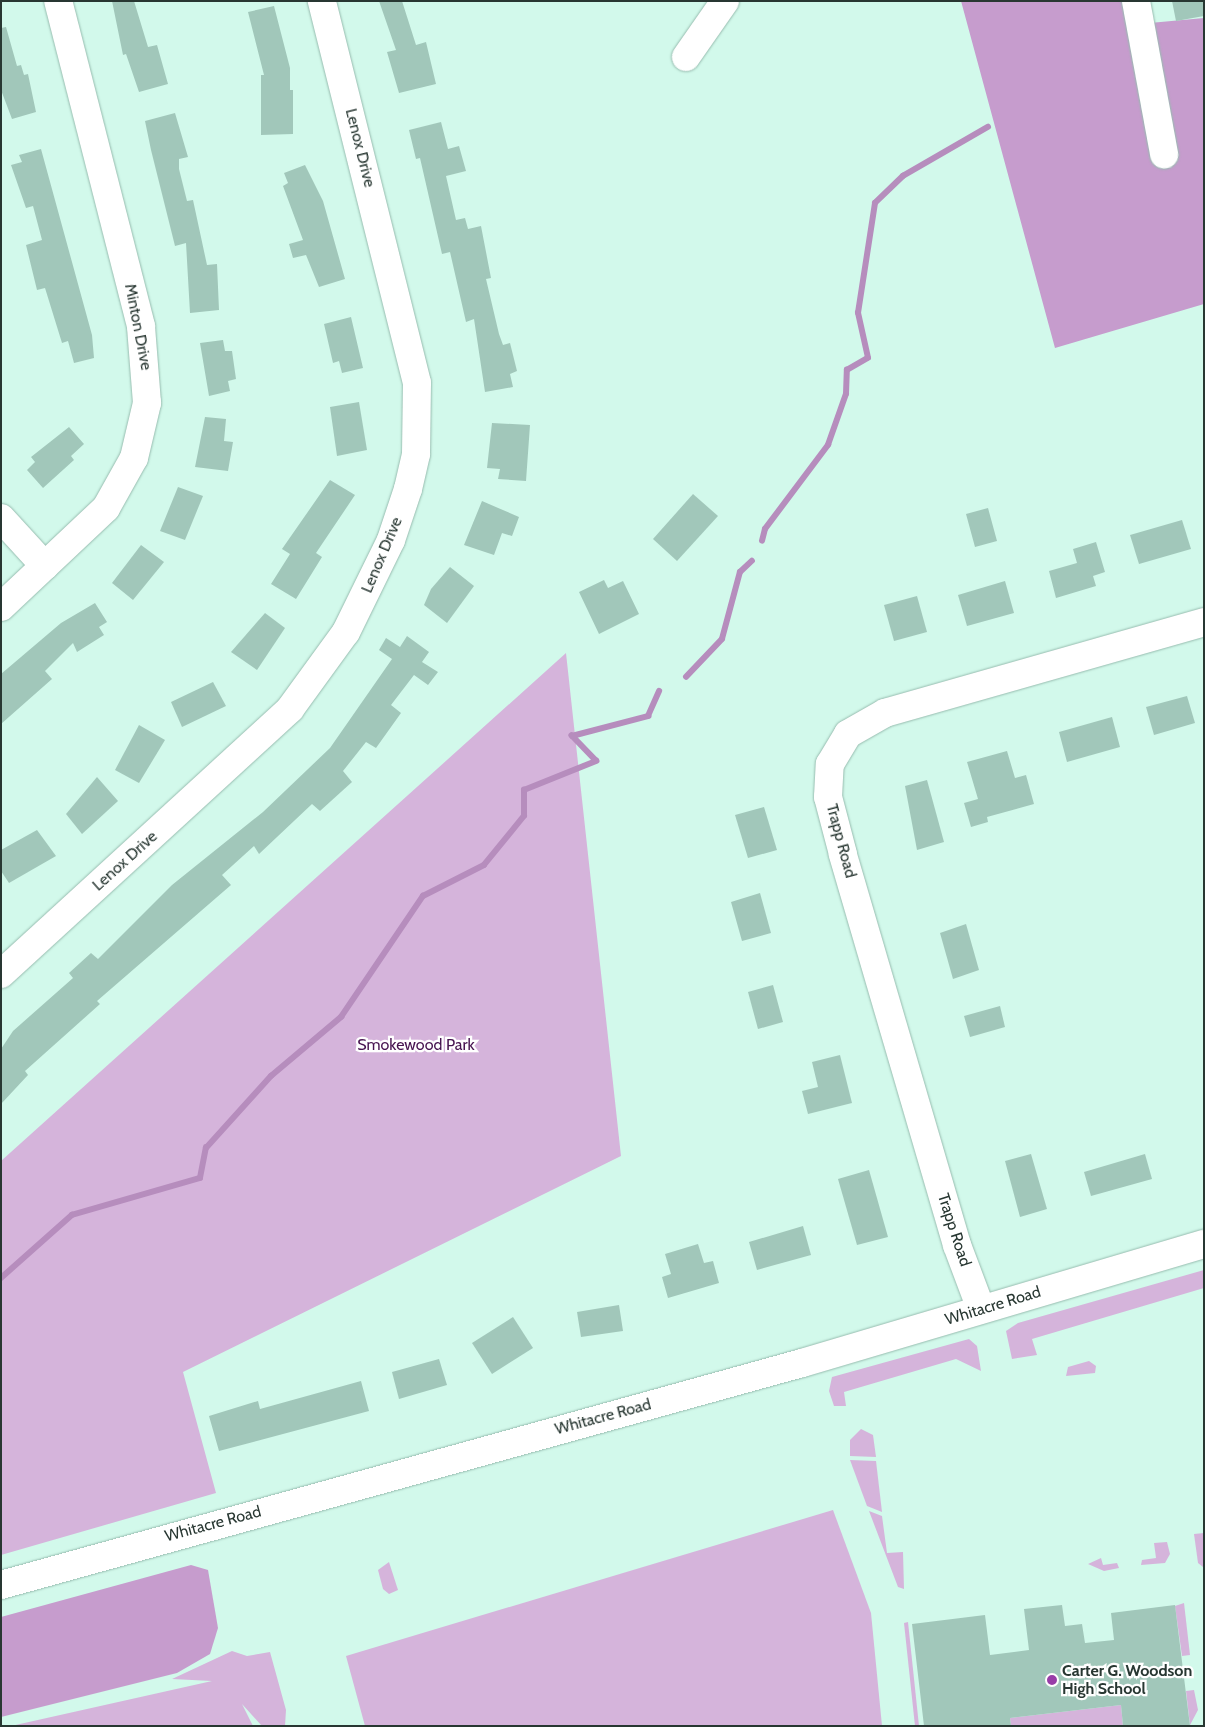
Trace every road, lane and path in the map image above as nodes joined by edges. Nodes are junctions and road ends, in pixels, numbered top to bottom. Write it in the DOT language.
graph roads {
  1 [pos="58,1"];
  2 [pos="322,1"];
  3 [pos="725,1"];
  4 [pos="1136,1"];
  5 [pos="686,57"];
  6 [pos="1164,154"];
  7 [pos="1,518"];
  8 [pos="45,566"];
  9 [pos="1,607"];
  10 [pos="1204,622"];
  11 [pos="1,974"];
  12 [pos="1204,1244"];
  13 [pos="981,1309"];
  14 [pos="1,1585"];
  1 -- 8 [label="street, Minton Drive"];
  2 -- 11 [label="street, Lenox Drive"];
  3 -- 5 [label="street"];
  4 -- 6 [label="street"];
  7 -- 8 [label="street"];
  8 -- 9 [label="street, Minton Drive"];
  10 -- 13 [label="street, Trapp Road"];
  12 -- 13 [label="street, Whitacre Road"];
  13 -- 14 [label="street, Whitacre Road"];
}
